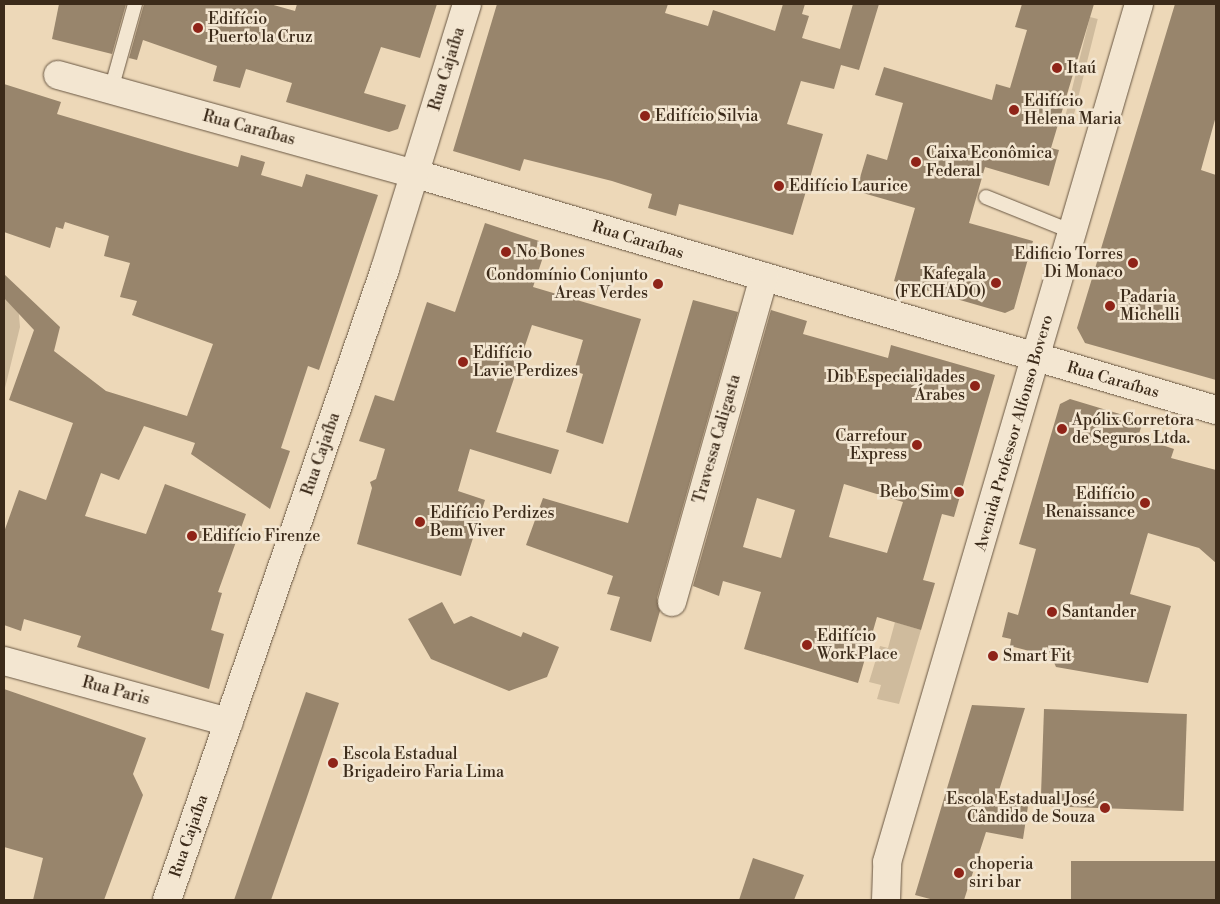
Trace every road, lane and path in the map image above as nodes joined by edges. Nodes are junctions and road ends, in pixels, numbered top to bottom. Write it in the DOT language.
graph roads {
  1 [pos="135,4"];
  2 [pos="467,4"];
  3 [pos="1140,4"];
  4 [pos="58,75"];
  5 [pos="111,90"];
  6 [pos="416,174"];
  7 [pos="986,197"];
  8 [pos="1073,232"];
  9 [pos="764,277"];
  10 [pos="1036,357"];
  11 [pos="1216,410"];
  12 [pos="672,602"];
  13 [pos="4,661"];
  14 [pos="229,722"];
  15 [pos="887,862"];
  16 [pos="167,900"];
  17 [pos="867,900"];
  18 [pos="886,900"];
  1 -- 5 [label="lane"];
  2 -- 6 [label="street, Rua Cajaíba"];
  3 -- 8 [label="street, Avenida Professor Alfonso Bovero"];
  4 -- 5 [label="street, Rua Caraíbas"];
  5 -- 6 [label="street, Rua Caraíbas"];
  6 -- 9 [label="street, Rua Caraíbas"];
  6 -- 14 [label="street, Rua Cajaíba"];
  7 -- 8 [label="lane"];
  8 -- 10 [label="street, Avenida Professor Alfonso Bovero"];
  9 -- 10 [label="street, Rua Caraíbas"];
  9 -- 12 [label="street, Travessa Caligasta"];
  10 -- 11 [label="street, Rua Caraíbas"];
  10 -- 15 [label="street, Avenida Professor Alfonso Bovero"];
  13 -- 14 [label="street, Rua Paris"];
  14 -- 16 [label="street, Rua Cajaíba"];
  15 -- 17 [label="street, Avenida Professor Alfonso Bovero"];
  15 -- 18 [label="street, Avenida Professor Alfonso Bovero"];
}
